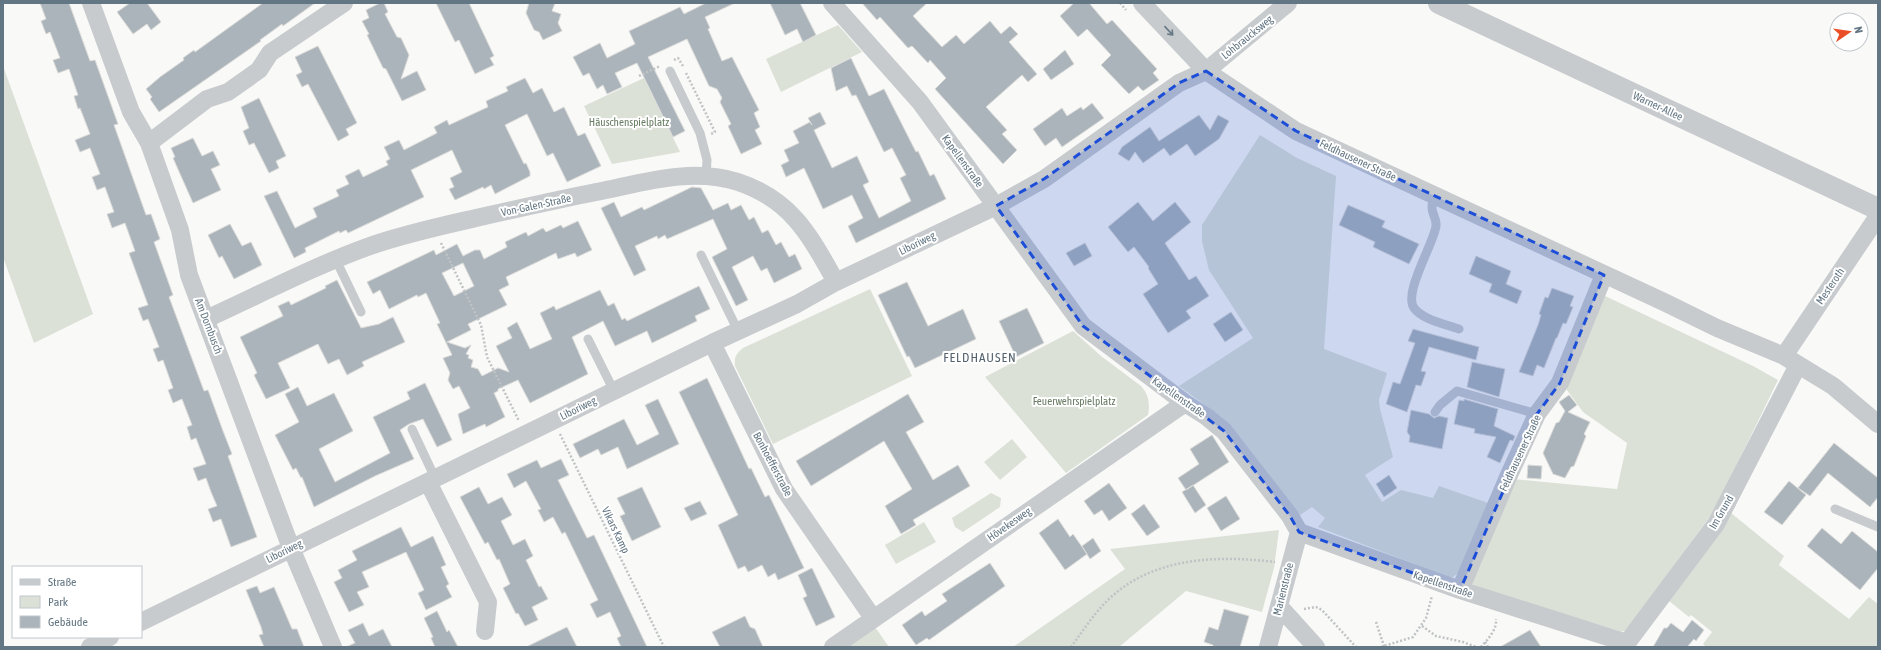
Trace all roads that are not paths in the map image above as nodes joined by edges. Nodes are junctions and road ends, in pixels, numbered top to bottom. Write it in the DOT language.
graph roads {
  1 [pos="91,3"];
  2 [pos="344,3"];
  3 [pos="832,3"];
  4 [pos="1142,3"];
  5 [pos="1288,3"];
  6 [pos="1439,3"];
  7 [pos="324,9"];
  8 [pos="670,71"];
  9 [pos="1206,71"];
  10 [pos="148,143"];
  11 [pos="706,176"];
  12 [pos="1434,196"];
  13 [pos="996,206"];
  14 [pos="1878,209"];
  15 [pos="1878,216"];
  16 [pos="701,255"];
  17 [pos="336,260"];
  18 [pos="1604,275"];
  19 [pos="836,282"];
  20 [pos="361,312"];
  21 [pos="206,318"];
  22 [pos="1458,329"];
  23 [pos="738,331"];
  24 [pos="588,339"];
  25 [pos="712,343"];
  26 [pos="1791,360"];
  27 [pos="614,391"];
  28 [pos="1185,403"];
  29 [pos="1435,412"];
  30 [pos="1537,414"];
  31 [pos="1878,424"];
  32 [pos="412,429"];
  33 [pos="432,480"];
  34 [pos="1835,509"];
  35 [pos="1878,527"];
  36 [pos="1299,532"];
  37 [pos="292,548"];
  38 [pos="1460,590"];
  39 [pos="1279,606"];
  40 [pos="874,618"];
  41 [pos="142,622"];
  42 [pos="485,631"];
  43 [pos="108,638"];
  44 [pos="1626,645"];
  45 [pos="90,647"];
  46 [pos="333,647"];
  47 [pos="833,647"];
  48 [pos="1268,647"];
  49 [pos="1316,647"];
  1 -- 10 [label="street, Am Dornbusch"];
  2 -- 7 [label="street"];
  3 -- 13 [label="street, Kapellenstraße"];
  4 -- 9 [label="street, Feldhausener Straße, one-way"];
  5 -- 9 [label="street, Lohbraucksweg"];
  6 -- 14 [label="street, Warner-Allee"];
  7 -- 10 [label="street"];
  8 -- 11 [label="lane"];
  9 -- 12 [label="street, Feldhausener Straße"];
  9 -- 13 [label="street, Liboriweg"];
  10 -- 21 [label="street, Am Dornbusch"];
  11 -- 17 [label="street, Von-Galen-Straße"];
  11 -- 19 [label="street, Von-Galen-Straße"];
  12 -- 18 [label="street, Feldhausener Straße"];
  12 -- 22 [label="lane"];
  13 -- 19 [label="street, Liboriweg"];
  13 -- 28 [label="street, Kapellenstraße"];
  15 -- 26 [label="street, Mesteroth"];
  16 -- 23 [label="lane"];
  17 -- 20 [label="lane"];
  17 -- 21 [label="street, Von-Galen-Straße"];
  18 -- 26 [label="street, Feldhausener Straße"];
  18 -- 30 [label="street, Feldhausener Straße"];
  19 -- 23 [label="street, Liboriweg"];
  21 -- 37 [label="street, Am Dornbusch"];
  23 -- 25 [label="street, Liboriweg"];
  24 -- 27 [label="lane"];
  25 -- 27 [label="street, Liboriweg"];
  25 -- 40 [label="street, Bonhoefferstraße"];
  26 -- 31 [label="street, Feldhausener Straße"];
  26 -- 44 [label="street, Im Grund"];
  27 -- 33 [label="street, Liboriweg"];
  28 -- 36 [label="street, Kapellenstraße"];
  28 -- 40 [label="street, Hövekesweg"];
  29 -- 30 [label="lane"];
  30 -- 38 [label="street, Feldhausener Straße"];
  32 -- 33 [label="lane"];
  33 -- 37 [label="street, Liboriweg"];
  33 -- 42 [label="street"];
  34 -- 35 [label="lane"];
  36 -- 38 [label="street, Kapellenstraße"];
  36 -- 39 [label="street, Marienstraße"];
  37 -- 41 [label="street, Liboriweg"];
  37 -- 46 [label="street, Am Dornbusch"];
  38 -- 44 [label="street, Kapellenstraße"];
  39 -- 48 [label="street, Marienstraße"];
  39 -- 49 [label="street"];
  40 -- 47 [label="street, Hövekesweg"];
  43 -- 45 [label="street"];
}
